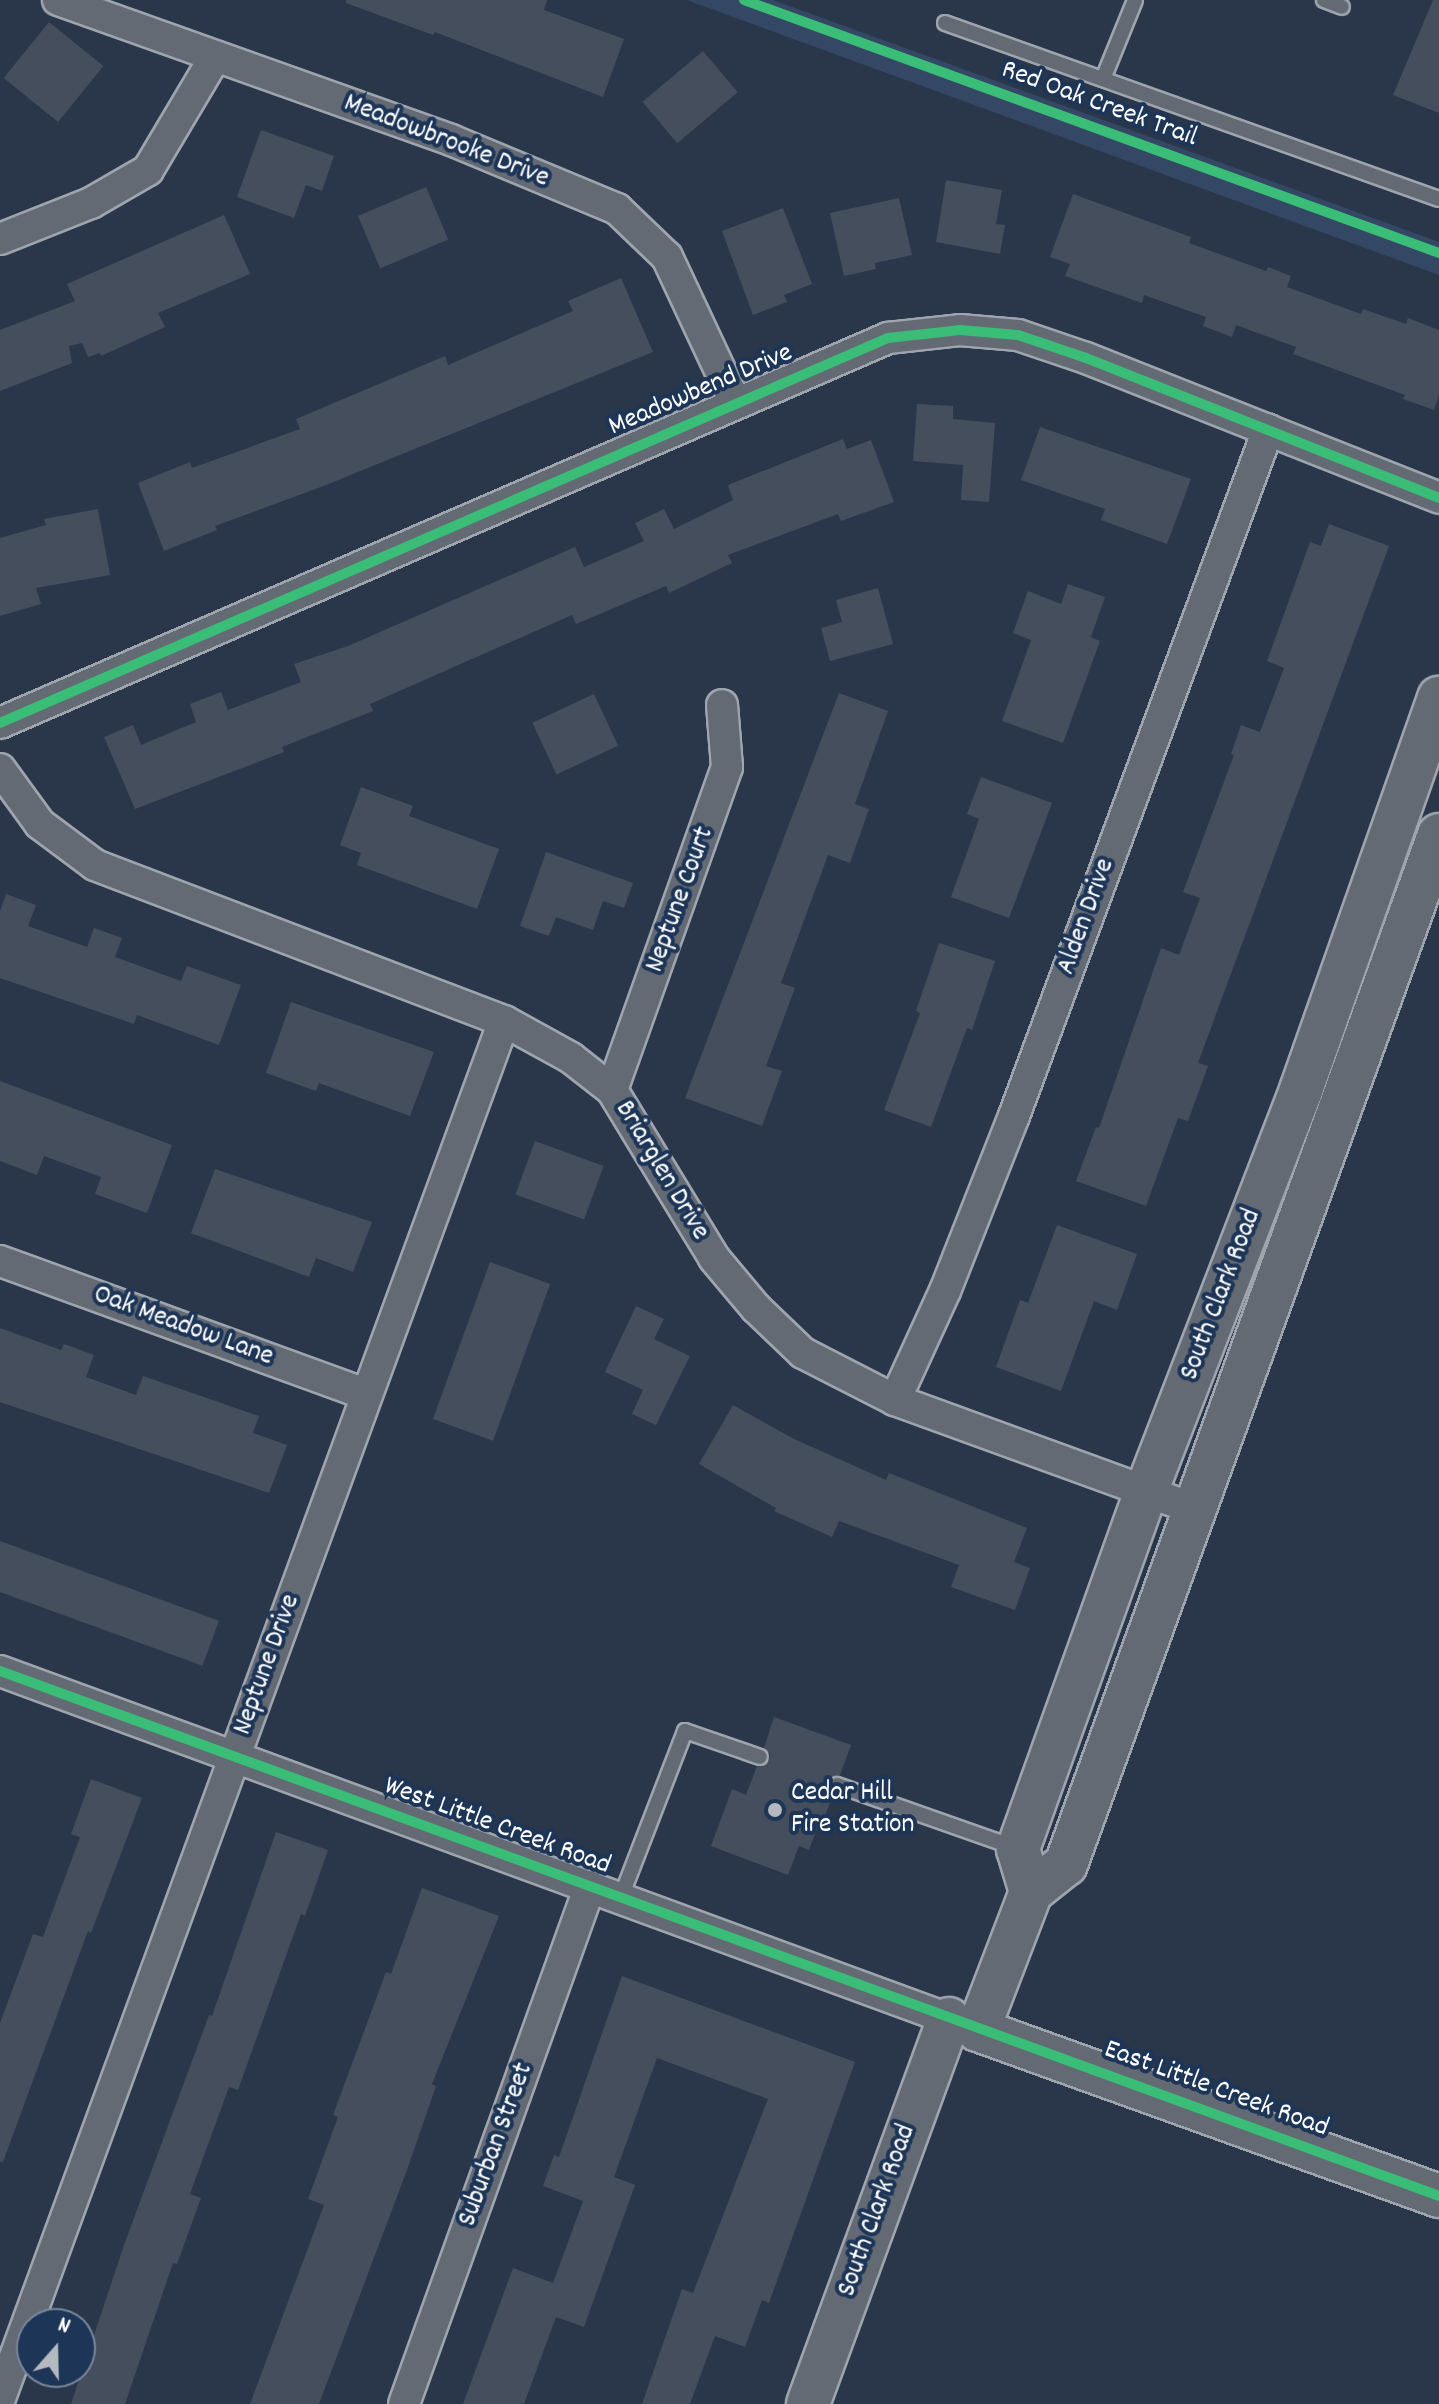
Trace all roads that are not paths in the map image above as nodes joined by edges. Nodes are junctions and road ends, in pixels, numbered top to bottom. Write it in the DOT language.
graph roads {
  1 [pos="58,0"];
  2 [pos="1135,0"];
  3 [pos="1324,0"];
  4 [pos="1342,7"];
  5 [pos="945,23"];
  6 [pos="215,57"];
  7 [pos="1103,79"];
  8 [pos="1439,199"];
  9 [pos="0,239"];
  10 [pos="735,402"];
  11 [pos="1268,430"];
  12 [pos="1439,498"];
  13 [pos="1439,698"];
  14 [pos="722,705"];
  15 [pos="0,723"];
  16 [pos="0,769"];
  17 [pos="1439,835"];
  18 [pos="504,1021"];
  19 [pos="612,1090"];
  20 [pos="0,1261"];
  21 [pos="366,1394"];
  22 [pos="895,1400"];
  23 [pos="1146,1492"];
  24 [pos="1195,1509"];
  25 [pos="0,1671"];
  26 [pos="235,1757"];
  27 [pos="760,1757"];
  28 [pos="837,1785"];
  29 [pos="1018,1849"];
  30 [pos="1066,1864"];
  31 [pos="590,1886"];
  32 [pos="1031,1892"];
  33 [pos="621,1897"];
  34 [pos="963,2024"];
  35 [pos="1439,2196"];
  36 [pos="0,2398"];
  37 [pos="404,2404"];
  38 [pos="808,2404"];
  1 -- 6 [label="street, Meadowbrooke Drive"];
  2 -- 7 [label="lane"];
  3 -- 4 [label="lane"];
  5 -- 7 [label="lane"];
  6 -- 9 [label="street"];
  6 -- 10 [label="street, Meadowbrooke Drive"];
  7 -- 8 [label="lane"];
  10 -- 11 [label="street, Meadowbend Drive"];
  10 -- 15 [label="street, Meadowbend Drive"];
  11 -- 12 [label="street, Meadowbend Drive"];
  11 -- 22 [label="street, Alden Drive"];
  13 -- 23 [label="street, South Clark Road"];
  14 -- 19 [label="street, Neptune Court"];
  16 -- 18 [label="street, Briarglen Drive"];
  17 -- 24 [label="street, South Clark Road"];
  18 -- 19 [label="street, Briarglen Drive"];
  18 -- 21 [label="street, Neptune Drive"];
  19 -- 22 [label="street, Briarglen Drive"];
  20 -- 21 [label="street, Oak Meadow Lane"];
  21 -- 26 [label="street, Neptune Drive"];
  22 -- 23 [label="street, Briarglen Drive"];
  23 -- 24 [label="street, Briarglen Drive"];
  23 -- 29 [label="street, South Clark Road"];
  24 -- 30 [label="street, South Clark Road"];
  25 -- 26 [label="street, West Little Creek Road"];
  26 -- 31 [label="street, West Little Creek Road"];
  26 -- 36 [label="street, Neptune Drive"];
  27 -- 33 [label="lane"];
  28 -- 29 [label="lane"];
  29 -- 30 [label="lane"];
  29 -- 32 [label="street"];
  30 -- 32 [label="street"];
  31 -- 33 [label="street, West Little Creek Road"];
  31 -- 37 [label="street, Suburban Street"];
  32 -- 34 [label="street, South Clark Road"];
  33 -- 34 [label="street, West Little Creek Road"];
  34 -- 35 [label="street, East Little Creek Road"];
  34 -- 38 [label="street, South Clark Road"];
}
